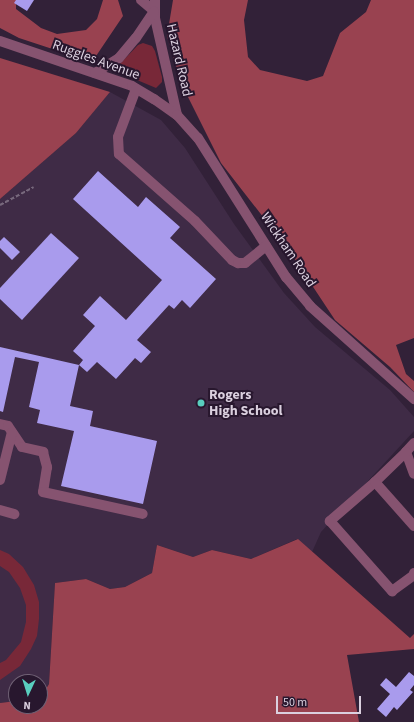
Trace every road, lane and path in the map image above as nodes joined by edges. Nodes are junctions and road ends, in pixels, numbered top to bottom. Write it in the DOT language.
graph roads {
  1 [pos="140,0"];
  2 [pos="155,0"];
  3 [pos="154,11"];
  4 [pos="0,41"];
  5 [pos="95,73"];
  6 [pos="136,89"];
  7 [pos="177,115"];
  8 [pos="34,187"];
  9 [pos="0,205"];
  10 [pos="266,246"];
  11 [pos="414,399"];
  12 [pos="0,424"];
  13 [pos="12,432"];
  14 [pos="414,443"];
  15 [pos="406,452"];
  16 [pos="414,474"];
  17 [pos="0,480"];
  18 [pos="375,482"];
  19 [pos="0,510"];
  20 [pos="14,514"];
  21 [pos="143,514"];
  22 [pos="414,526"];
  23 [pos="414,573"];
  1 -- 3 [label="street"];
  2 -- 3 [label="street, Hazard Road"];
  3 -- 5 [label="street, Hazard Road"];
  3 -- 7 [label="street, Hazard Road"];
  4 -- 5 [label="street, Ruggles Avenue"];
  5 -- 6 [label="street, Ruggles Avenue"];
  6 -- 7 [label="street, Ruggles Avenue"];
  6 -- 10 [label="street"];
  7 -- 10 [label="street, Wickham Road"];
  8 -- 9 [label="path"];
  10 -- 11 [label="street, Wickham Road"];
  12 -- 13 [label="street"];
  13 -- 17 [label="street"];
  13 -- 21 [label="street"];
  14 -- 15 [label="street"];
  15 -- 16 [label="street"];
  15 -- 18 [label="street"];
  18 -- 22 [label="street"];
  18 -- 23 [label="street"];
  19 -- 20 [label="street"];
}
